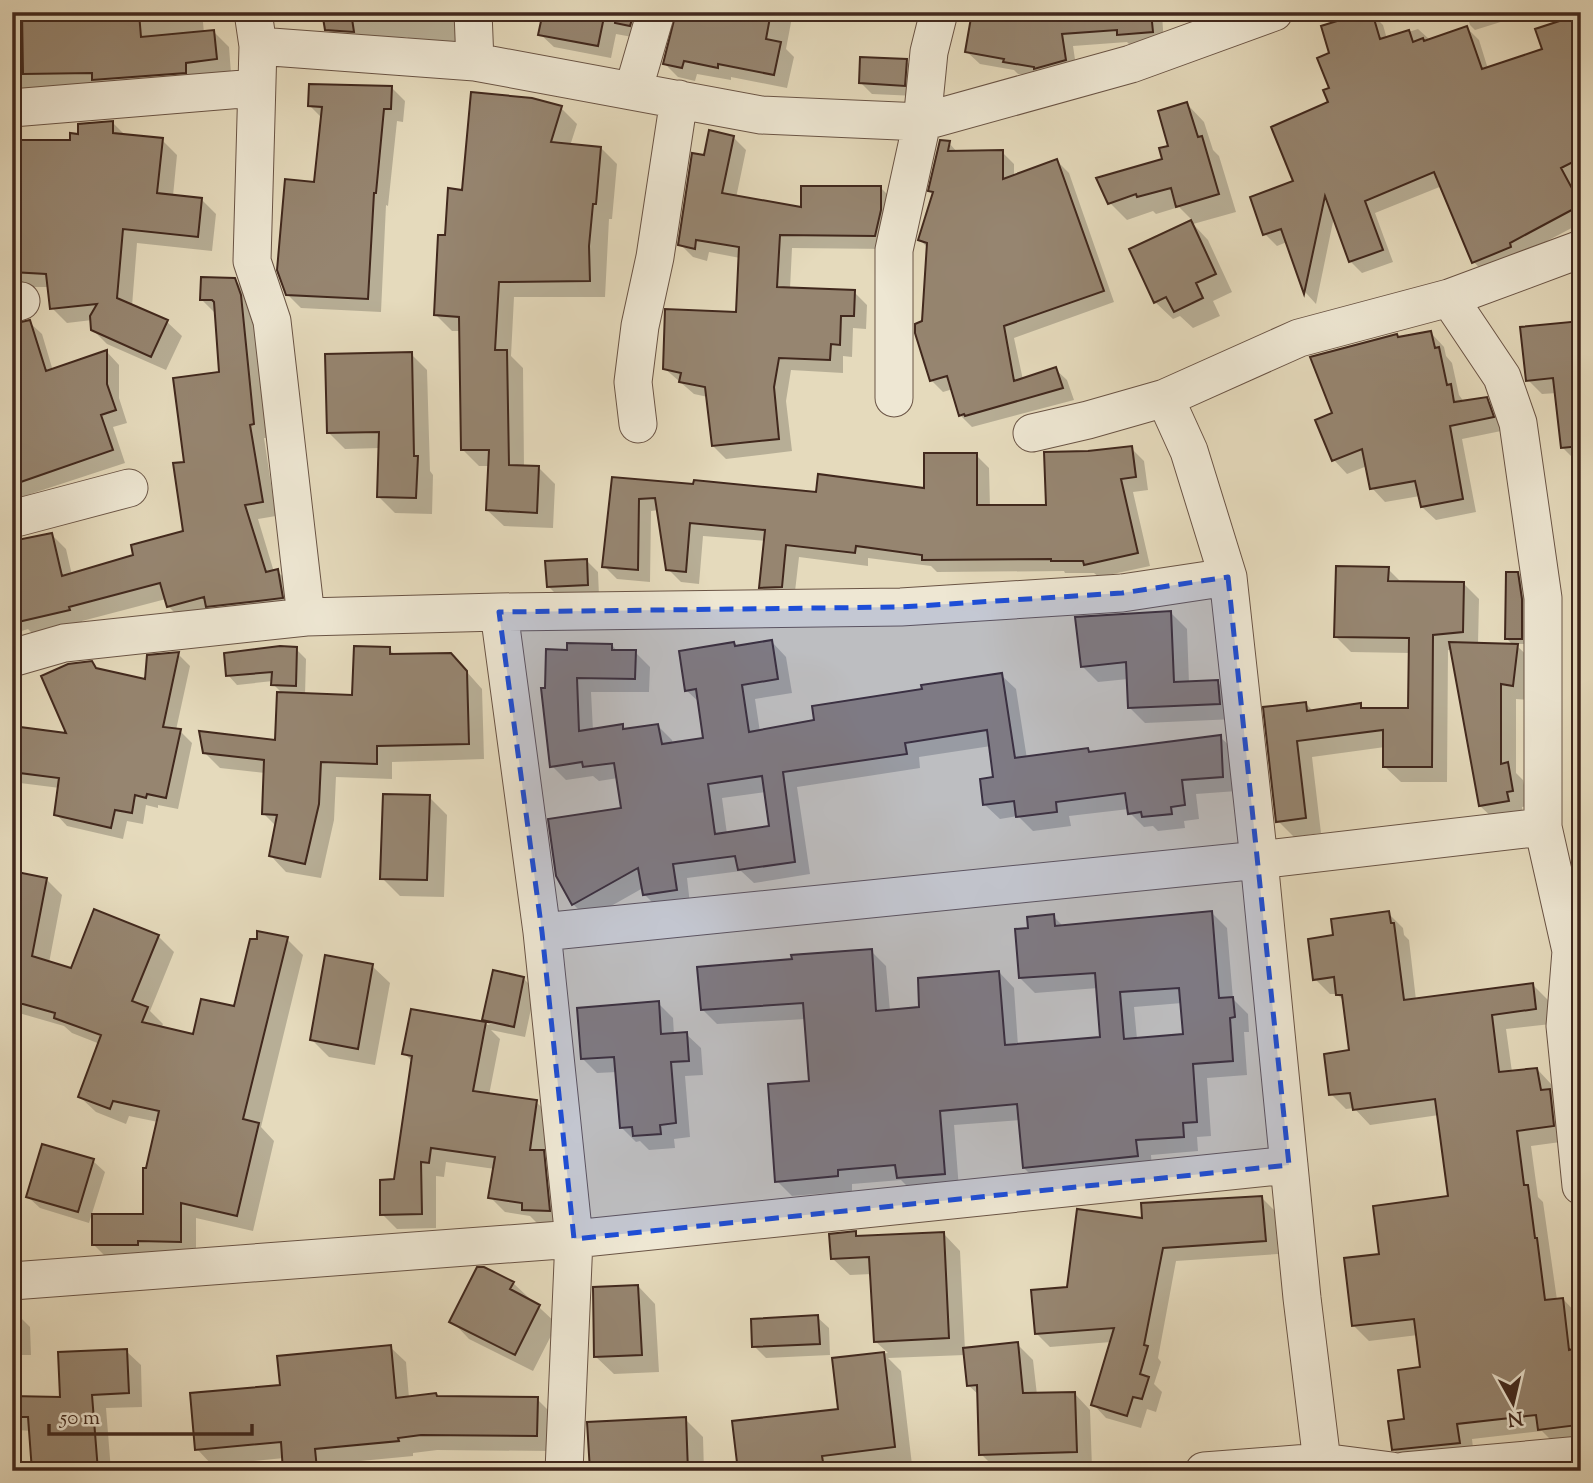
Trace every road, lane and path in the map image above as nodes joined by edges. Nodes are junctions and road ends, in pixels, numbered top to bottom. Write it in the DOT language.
graph roads {
  1 [pos="473,12"];
  2 [pos="656,12"];
  3 [pos="939,12"];
  4 [pos="1274,12"];
  5 [pos="256,29"];
  6 [pos="475,62"];
  7 [pos="256,88"];
  8 [pos="633,91"];
  9 [pos="679,99"];
  10 [pos="12,108"];
  11 [pos="922,122"];
  12 [pos="1581,248"];
  13 [pos="1449,298"];
  14 [pos="894,398"];
  15 [pos="1165,398"];
  16 [pos="638,424"];
  17 [pos="1032,433"];
  18 [pos="130,488"];
  19 [pos="12,519"];
  20 [pos="1228,577"];
  21 [pos="499,612"];
  22 [pos="306,617"];
  23 [pos="12,658"];
  24 [pos="1543,827"];
  25 [pos="1259,860"];
  26 [pos="542,932"];
  27 [pos="1289,1166"];
  28 [pos="1581,1186"];
  29 [pos="574,1239"];
  30 [pos="12,1281"];
  31 [pos="1581,1455"];
  32 [pos="1322,1462"];
  33 [pos="564,1471"];
  34 [pos="1203,1471"];
  35 [pos="1392,1471"];
  36 [pos="1404,1471"];
  1 -- 6 [label="street"];
  2 -- 8 [label="street"];
  3 -- 11 [label="street"];
  4 -- 11 [label="street"];
  5 -- 6 [label="street"];
  5 -- 7 [label="street"];
  6 -- 8 [label="street"];
  7 -- 10 [label="street"];
  7 -- 22 [label="street"];
  8 -- 9 [label="street"];
  9 -- 11 [label="street"];
  9 -- 16 [label="street"];
  11 -- 14 [label="street"];
  12 -- 13 [label="street"];
  13 -- 15 [label="street"];
  13 -- 24 [label="street"];
  15 -- 17 [label="street"];
  15 -- 20 [label="street"];
  18 -- 19 [label="street"];
  20 -- 21 [label="street"];
  20 -- 25 [label="street"];
  21 -- 22 [label="street"];
  21 -- 26 [label="street"];
  22 -- 23 [label="street"];
  24 -- 25 [label="street"];
  24 -- 28 [label="street"];
  25 -- 26 [label="street"];
  25 -- 27 [label="street"];
  26 -- 29 [label="street"];
  27 -- 29 [label="street"];
  27 -- 32 [label="street"];
  29 -- 30 [label="street"];
  29 -- 33 [label="street"];
  31 -- 36 [label="street"];
  32 -- 34 [label="street"];
  32 -- 35 [label="street"];
}
